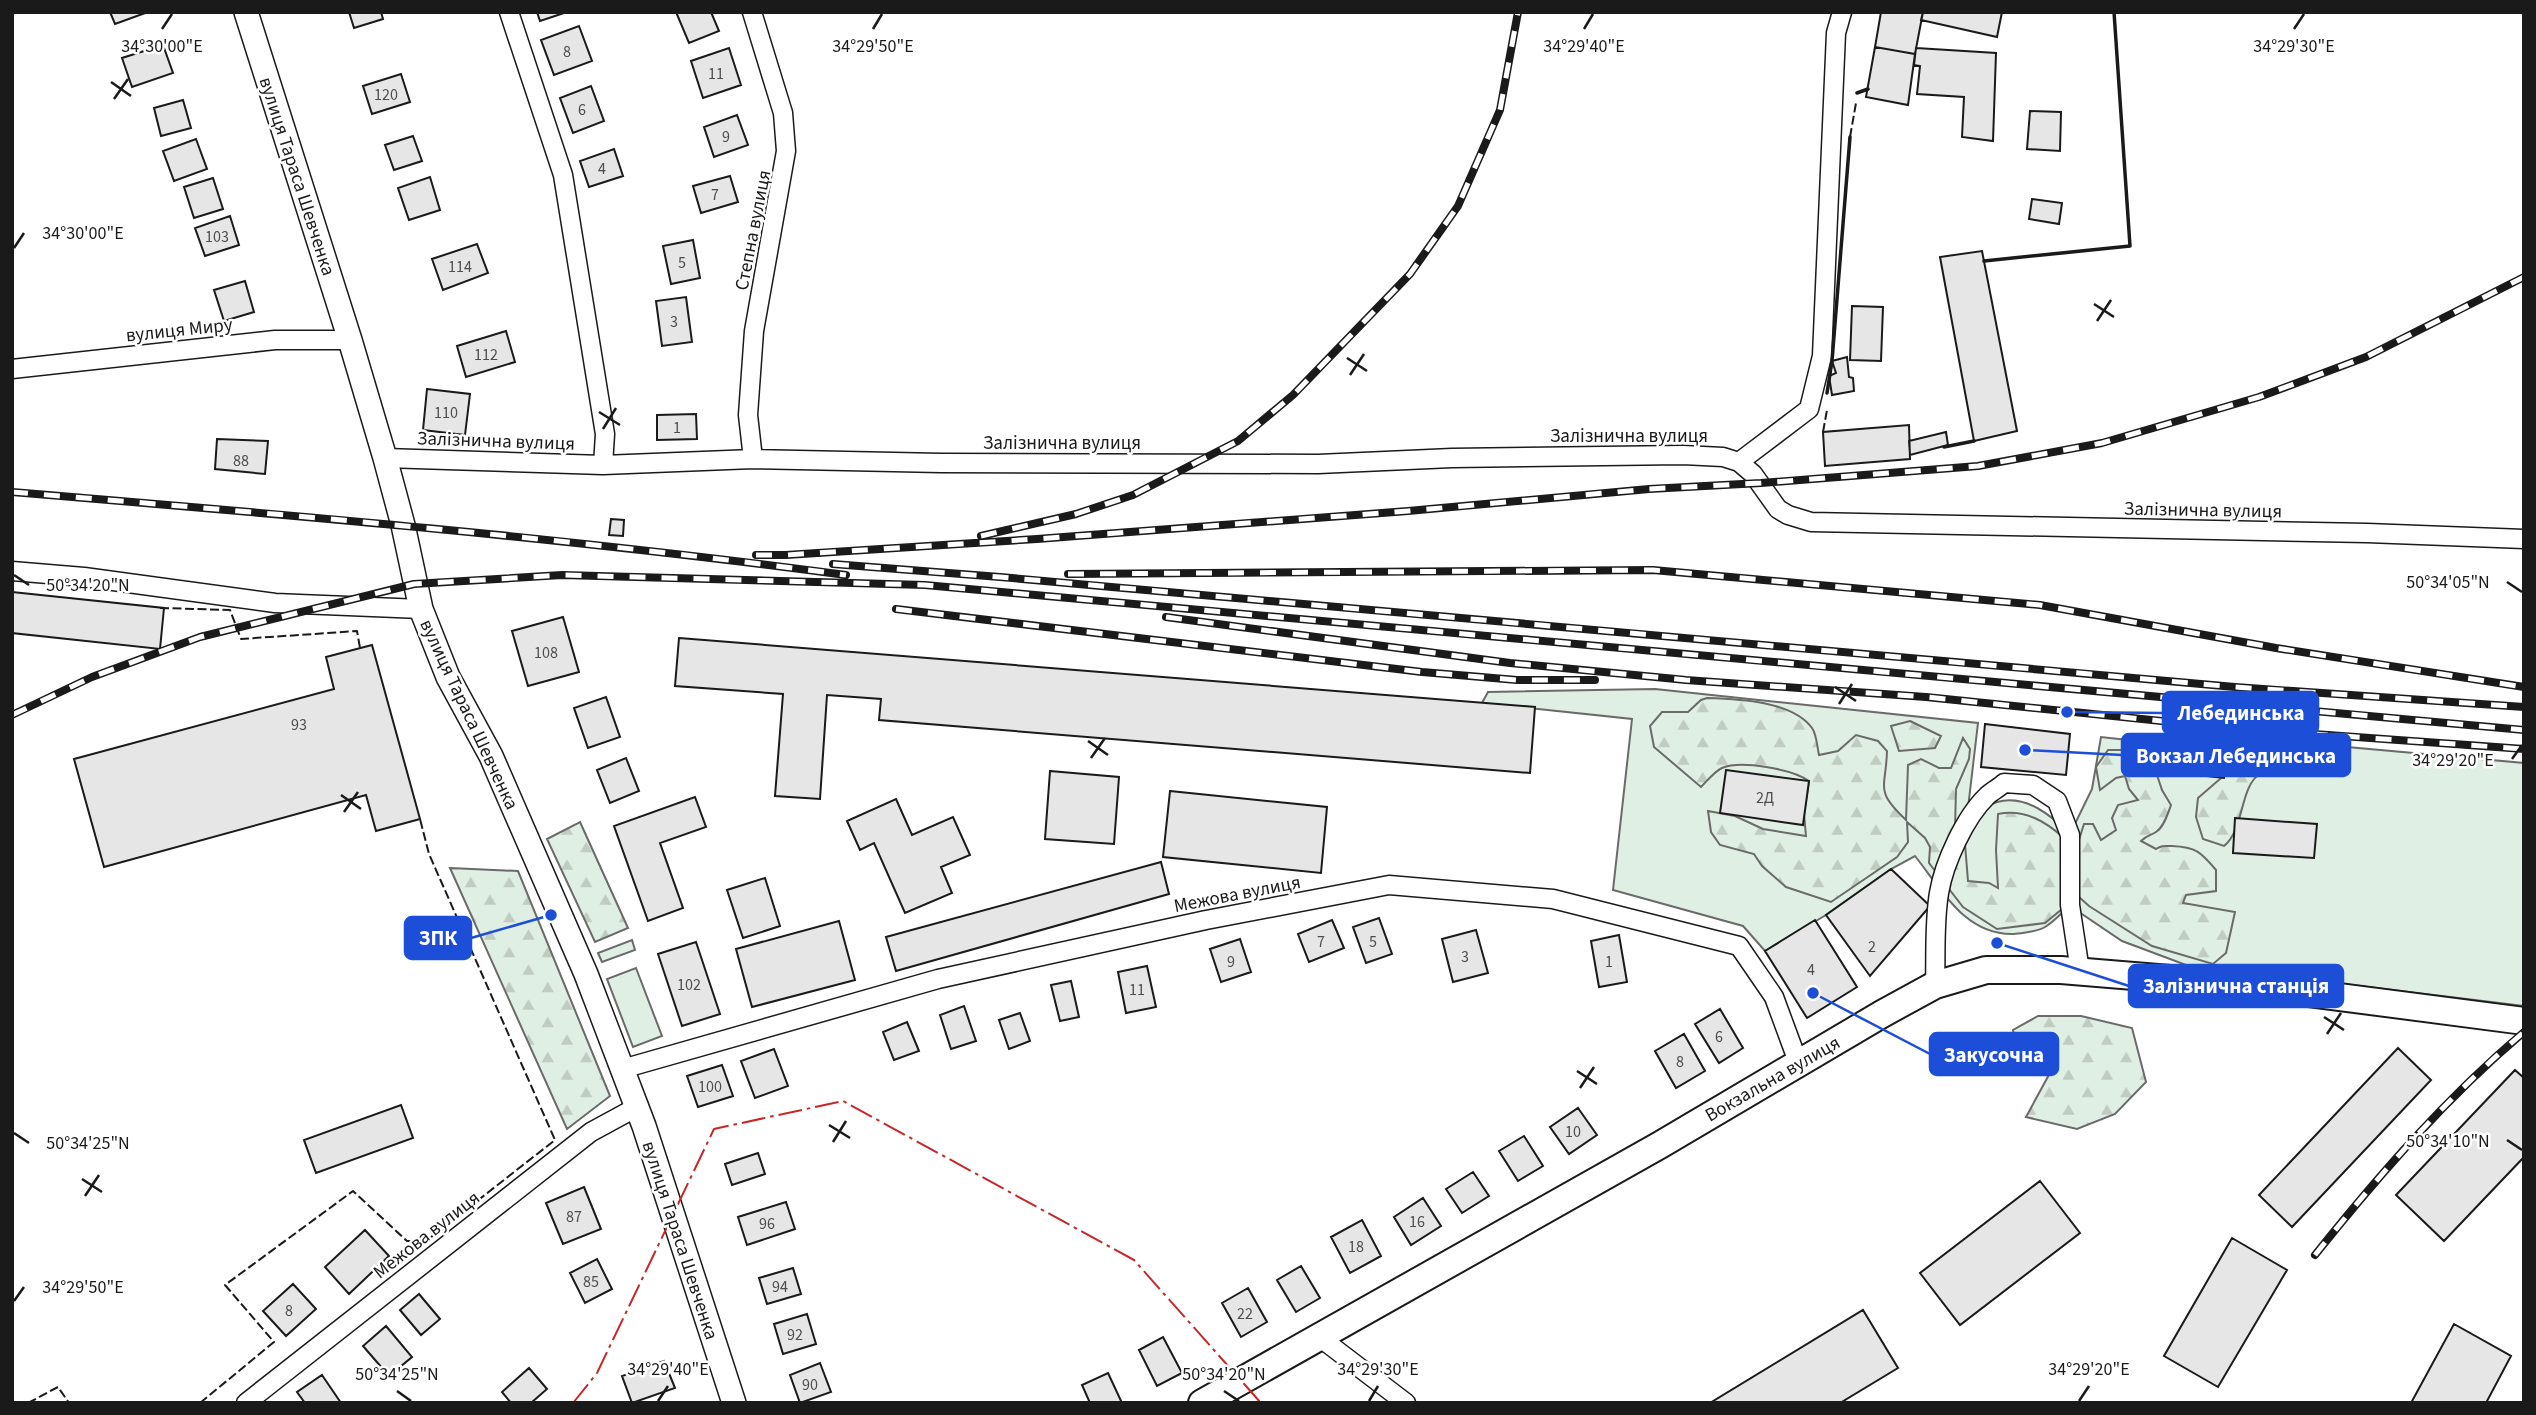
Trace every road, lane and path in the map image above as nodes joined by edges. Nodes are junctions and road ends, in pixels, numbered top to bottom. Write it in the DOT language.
graph roads {
  1 [pos="246,12"];
  2 [pos="509,12"];
  3 [pos="752,12"];
  4 [pos="1842,12"];
  5 [pos="350,340"];
  6 [pos="12,369"];
  7 [pos="385,458"];
  8 [pos="753,459"];
  9 [pos="1739,462"];
  10 [pos="603,465"];
  11 [pos="2524,539"];
  12 [pos="12,571"];
  13 [pos="421,609"];
  14 [pos="2080,971"];
  15 [pos="1935,985"];
  16 [pos="2524,1021"];
  17 [pos="1798,1062"];
  18 [pos="622,1069"];
  19 [pos="637,1107"];
  20 [pos="1318,1336"];
  21 [pos="246,1403"];
  22 [pos="734,1403"];
  23 [pos="1202,1403"];
  24 [pos="1406,1403"];
  1 -- 5 [label="street, вулиця Тараса Шевченка"];
  2 -- 10 [label="street"];
  3 -- 8 [label="street, Степна вулиця"];
  4 -- 9 [label="street"];
  5 -- 6 [label="street, вулиця Миру"];
  5 -- 7 [label="street, вулиця Тараса Шевченка"];
  7 -- 10 [label="street, Залізнична вулиця"];
  7 -- 13 [label="street, вулиця Тараса Шевченка"];
  8 -- 9 [label="street, Залізнична вулиця"];
  8 -- 10 [label="street, Залізнична вулиця"];
  9 -- 11 [label="street, Залізнична вулиця"];
  12 -- 13 [label="street"];
  13 -- 18 [label="street, вулиця Тараса Шевченка"];
  14 -- 15 [label="main road, Вокзальна вулиця"];
  14 -- 15 [label="street"];
  14 -- 16 [label="main road, Вокзальна вулиця"];
  15 -- 17 [label="main road, Вокзальна вулиця"];
  17 -- 18 [label="street, Межова вулиця"];
  17 -- 20 [label="main road, Вокзальна вулиця"];
  18 -- 19 [label="street, вулиця Тараса Шевченка"];
  19 -- 21 [label="street, Межова вулиця"];
  19 -- 22 [label="street, вулиця Тараса Шевченка"];
  20 -- 23 [label="main road, Вокзальна вулиця"];
  20 -- 24 [label="street"];
}
